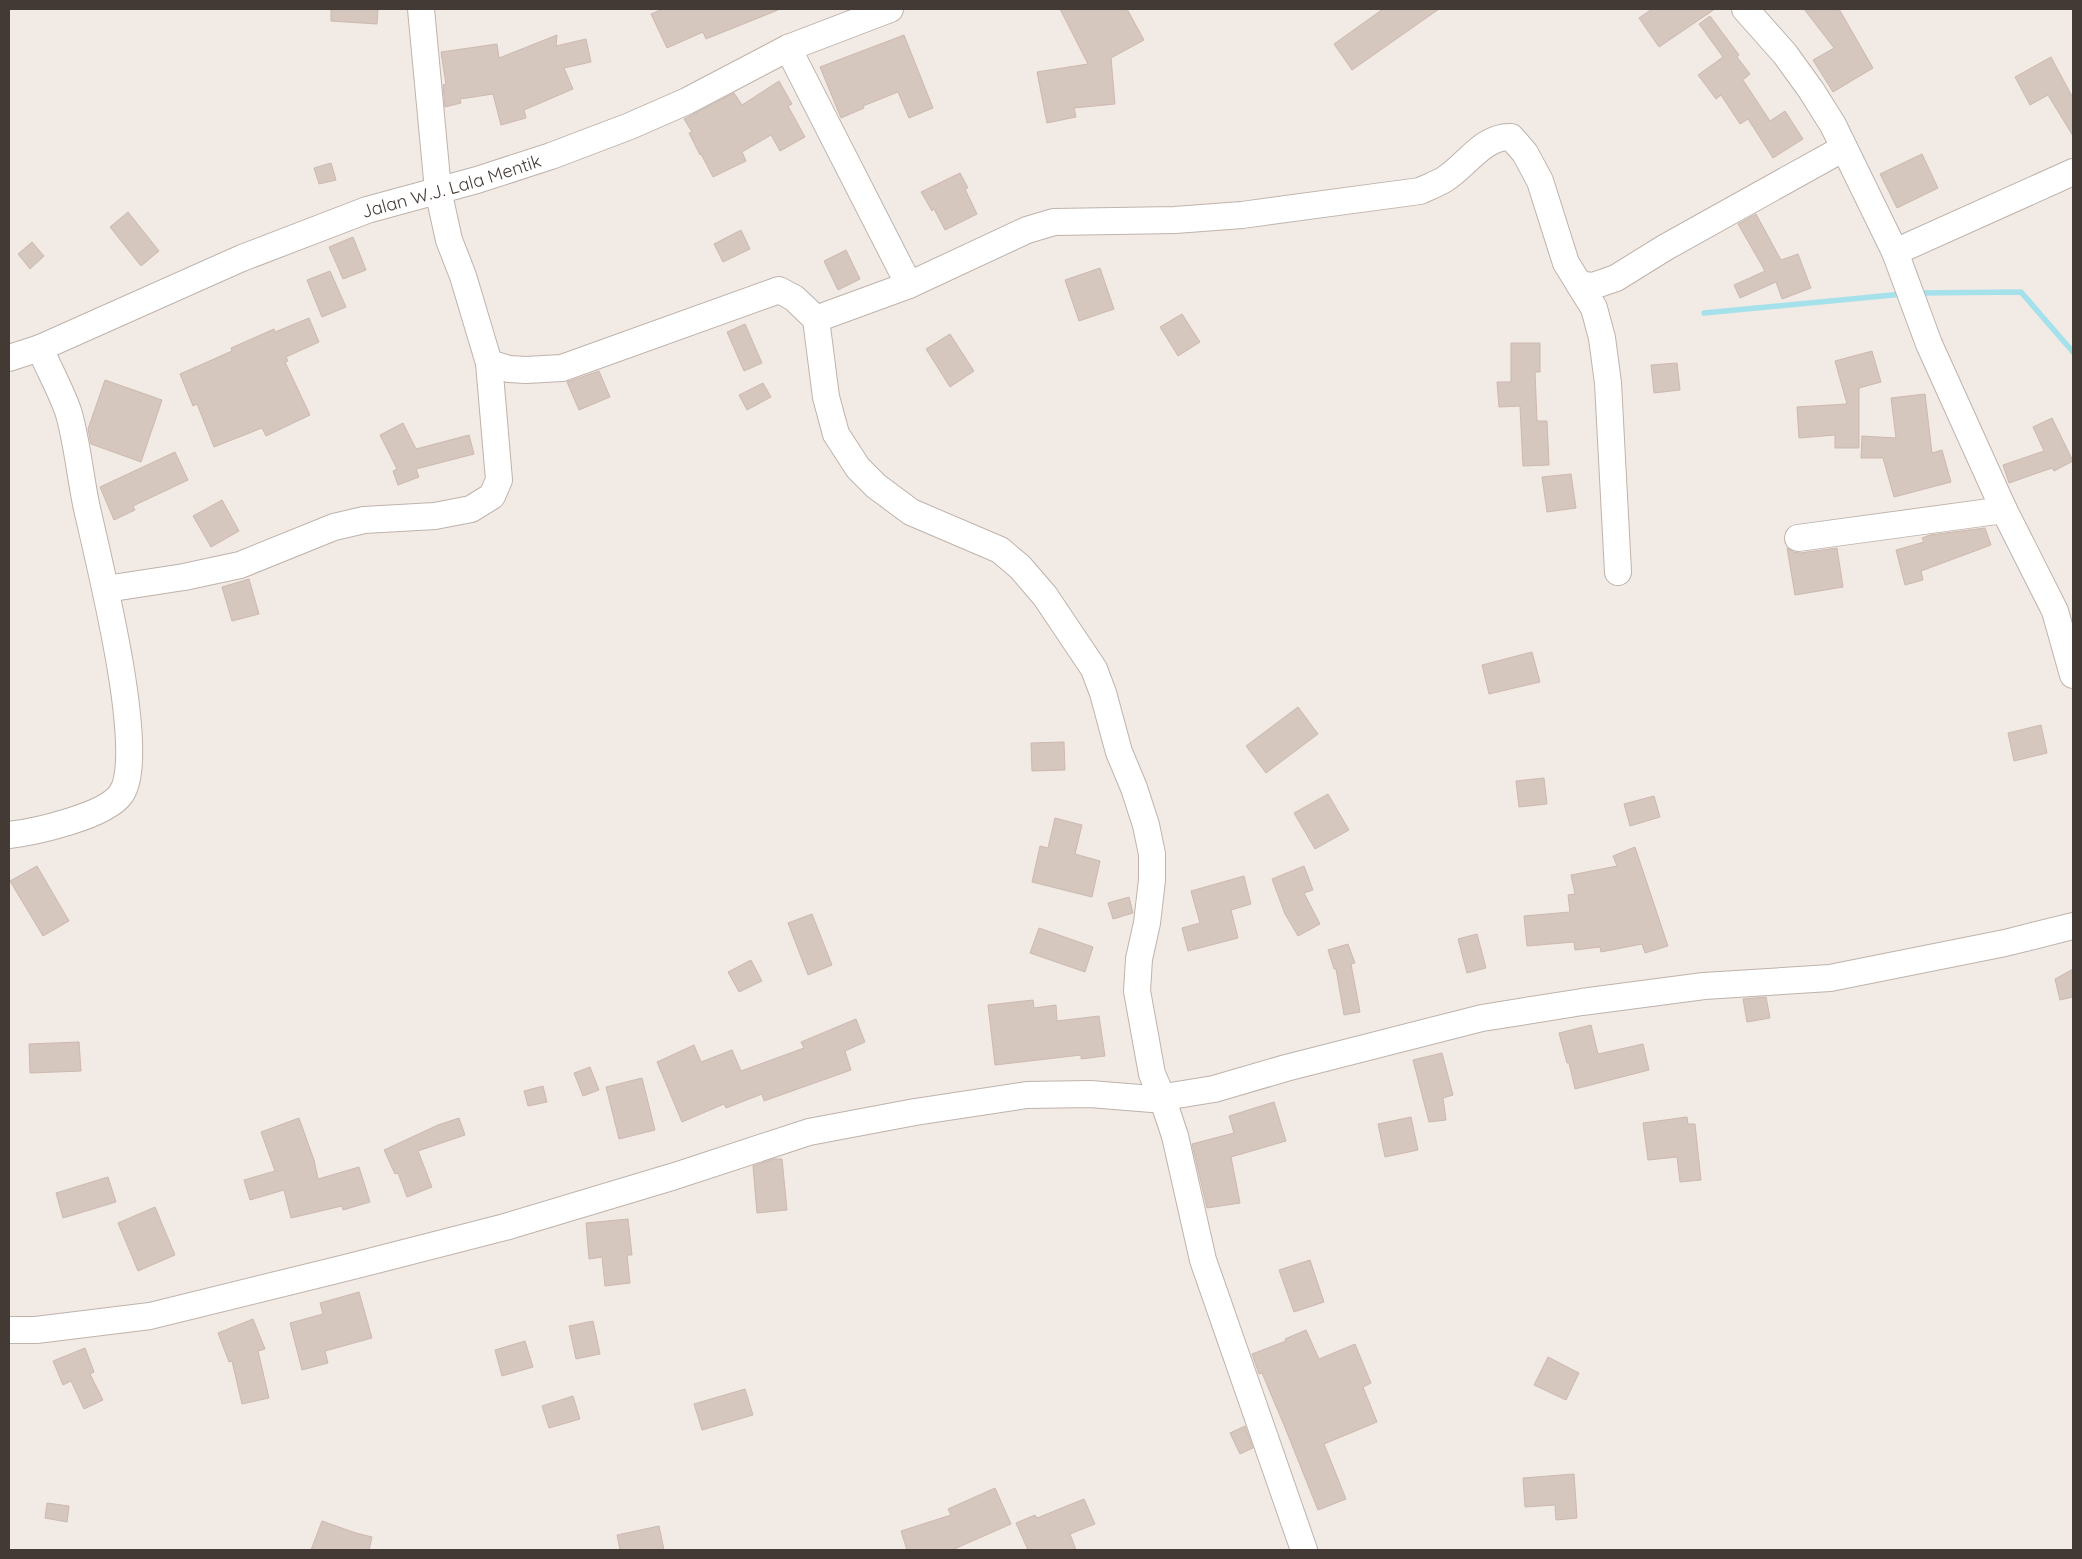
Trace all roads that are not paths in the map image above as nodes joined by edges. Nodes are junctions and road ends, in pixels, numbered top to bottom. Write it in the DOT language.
graph roads {
  1 [pos="421,9"];
  2 [pos="890,9"];
  3 [pos="1745,9"];
  4 [pos="788,48"];
  5 [pos="1844,148"];
  6 [pos="2073,172"];
  7 [pos="438,190"];
  8 [pos="1898,262"];
  9 [pos="1579,284"];
  10 [pos="908,285"];
  11 [pos="816,319"];
  12 [pos="40,348"];
  13 [pos="9,358"];
  14 [pos="490,363"];
  15 [pos="2004,510"];
  16 [pos="1798,538"];
  17 [pos="1618,572"];
  18 [pos="106,588"];
  19 [pos="2073,675"];
  20 [pos="9,835"];
  21 [pos="2073,926"];
  22 [pos="1162,1097"];
  23 [pos="9,1330"];
  24 [pos="1304,1550"];
  1 -- 7 [label="street"];
  2 -- 4 [label="street, Jalan W.J. Lala Mentik"];
  3 -- 5 [label="street"];
  4 -- 7 [label="street, Jalan W.J. Lala Mentik"];
  4 -- 10 [label="street"];
  5 -- 8 [label="street"];
  5 -- 9 [label="street"];
  6 -- 8 [label="street"];
  7 -- 12 [label="street, Jalan W.J. Lala Mentik"];
  7 -- 14 [label="street"];
  8 -- 15 [label="street"];
  9 -- 10 [label="street"];
  9 -- 17 [label="street"];
  10 -- 11 [label="street"];
  11 -- 14 [label="street"];
  11 -- 22 [label="street"];
  12 -- 13 [label="street, Jalan W.J. Lala Mentik"];
  12 -- 18 [label="street"];
  14 -- 18 [label="street"];
  15 -- 16 [label="street"];
  15 -- 19 [label="street"];
  18 -- 20 [label="street"];
  21 -- 22 [label="street"];
  22 -- 23 [label="street"];
  22 -- 24 [label="street"];
}
